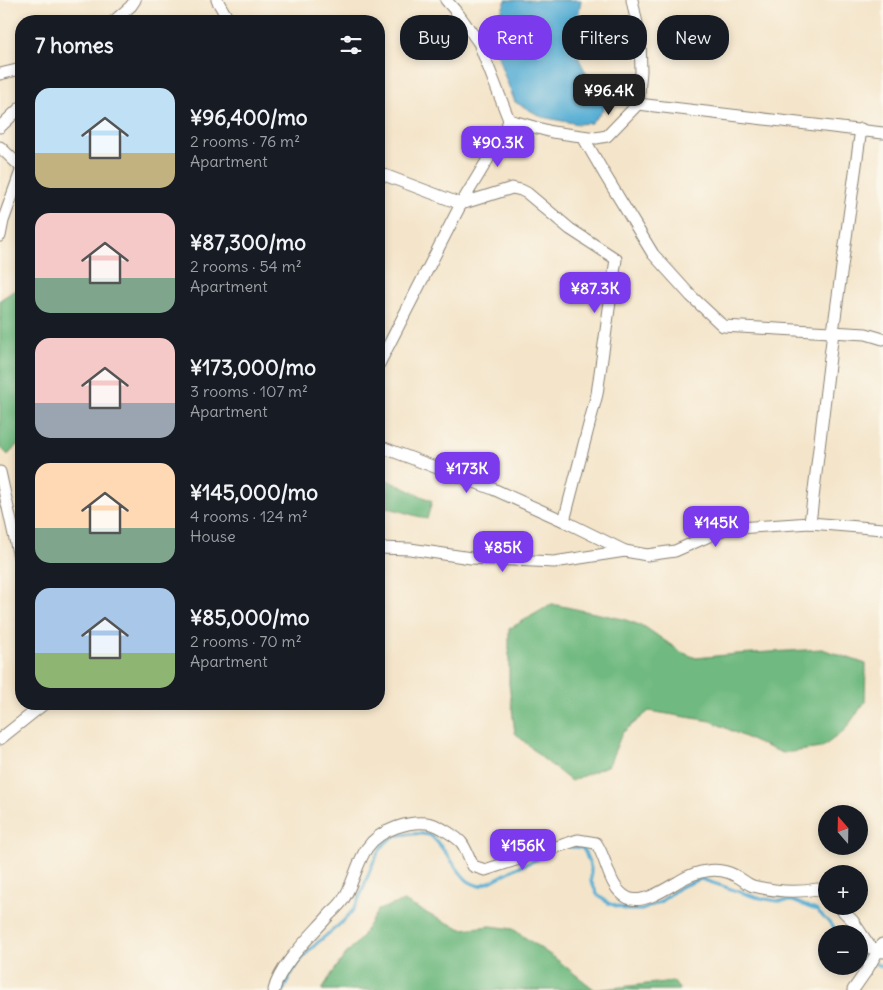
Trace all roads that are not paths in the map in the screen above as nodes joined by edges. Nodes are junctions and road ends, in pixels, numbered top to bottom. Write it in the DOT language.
graph roads {
  1 [pos="135,0"];
  2 [pos="217,0"];
  3 [pos="446,0"];
  4 [pos="632,0"];
  5 [pos="121,15"];
  6 [pos="226,15"];
  7 [pos="15,70"];
  8 [pos="0,74"];
  9 [pos="638,104"];
  10 [pos="15,113"];
  11 [pos="509,120"];
  12 [pos="0,127"];
  13 [pos="861,129"];
  14 [pos="883,133"];
  15 [pos="583,137"];
  16 [pos="0,147"];
  17 [pos="15,163"];
  18 [pos="385,175"];
  19 [pos="15,186"];
  20 [pos="460,204"];
  21 [pos="0,236"];
  22 [pos="833,332"];
  23 [pos="883,339"];
  24 [pos="385,352"];
  25 [pos="385,448"];
  26 [pos="0,472"];
  27 [pos="564,522"];
  28 [pos="810,524"];
  29 [pos="883,529"];
  30 [pos="15,539"];
  31 [pos="385,548"];
  32 [pos="625,551"];
  33 [pos="36,710"];
  34 [pos="0,739"];
  35 [pos="818,890"];
  36 [pos="847,915"];
  37 [pos="882,948"];
  38 [pos="274,990"];
  39 [pos="853,990"];
  1 -- 5 [label="street"];
  2 -- 6 [label="street"];
  3 -- 11 [label="street"];
  4 -- 9 [label="street"];
  7 -- 8 [label="street"];
  9 -- 13 [label="street"];
  9 -- 15 [label="street"];
  10 -- 12 [label="street"];
  11 -- 15 [label="street"];
  11 -- 20 [label="street"];
  13 -- 14 [label="street"];
  13 -- 22 [label="street"];
  15 -- 22 [label="street"];
  16 -- 17 [label="street"];
  18 -- 20 [label="street"];
  19 -- 21 [label="street"];
  20 -- 24 [label="street"];
  20 -- 27 [label="street"];
  22 -- 23 [label="street"];
  22 -- 28 [label="street"];
  25 -- 27 [label="street"];
  26 -- 30 [label="street"];
  27 -- 32 [label="street"];
  28 -- 29 [label="street"];
  28 -- 32 [label="street"];
  31 -- 32 [label="street"];
  33 -- 34 [label="street"];
  35 -- 38 [label="street"];
  36 -- 37 [label="street"];
  37 -- 39 [label="street"];
}
